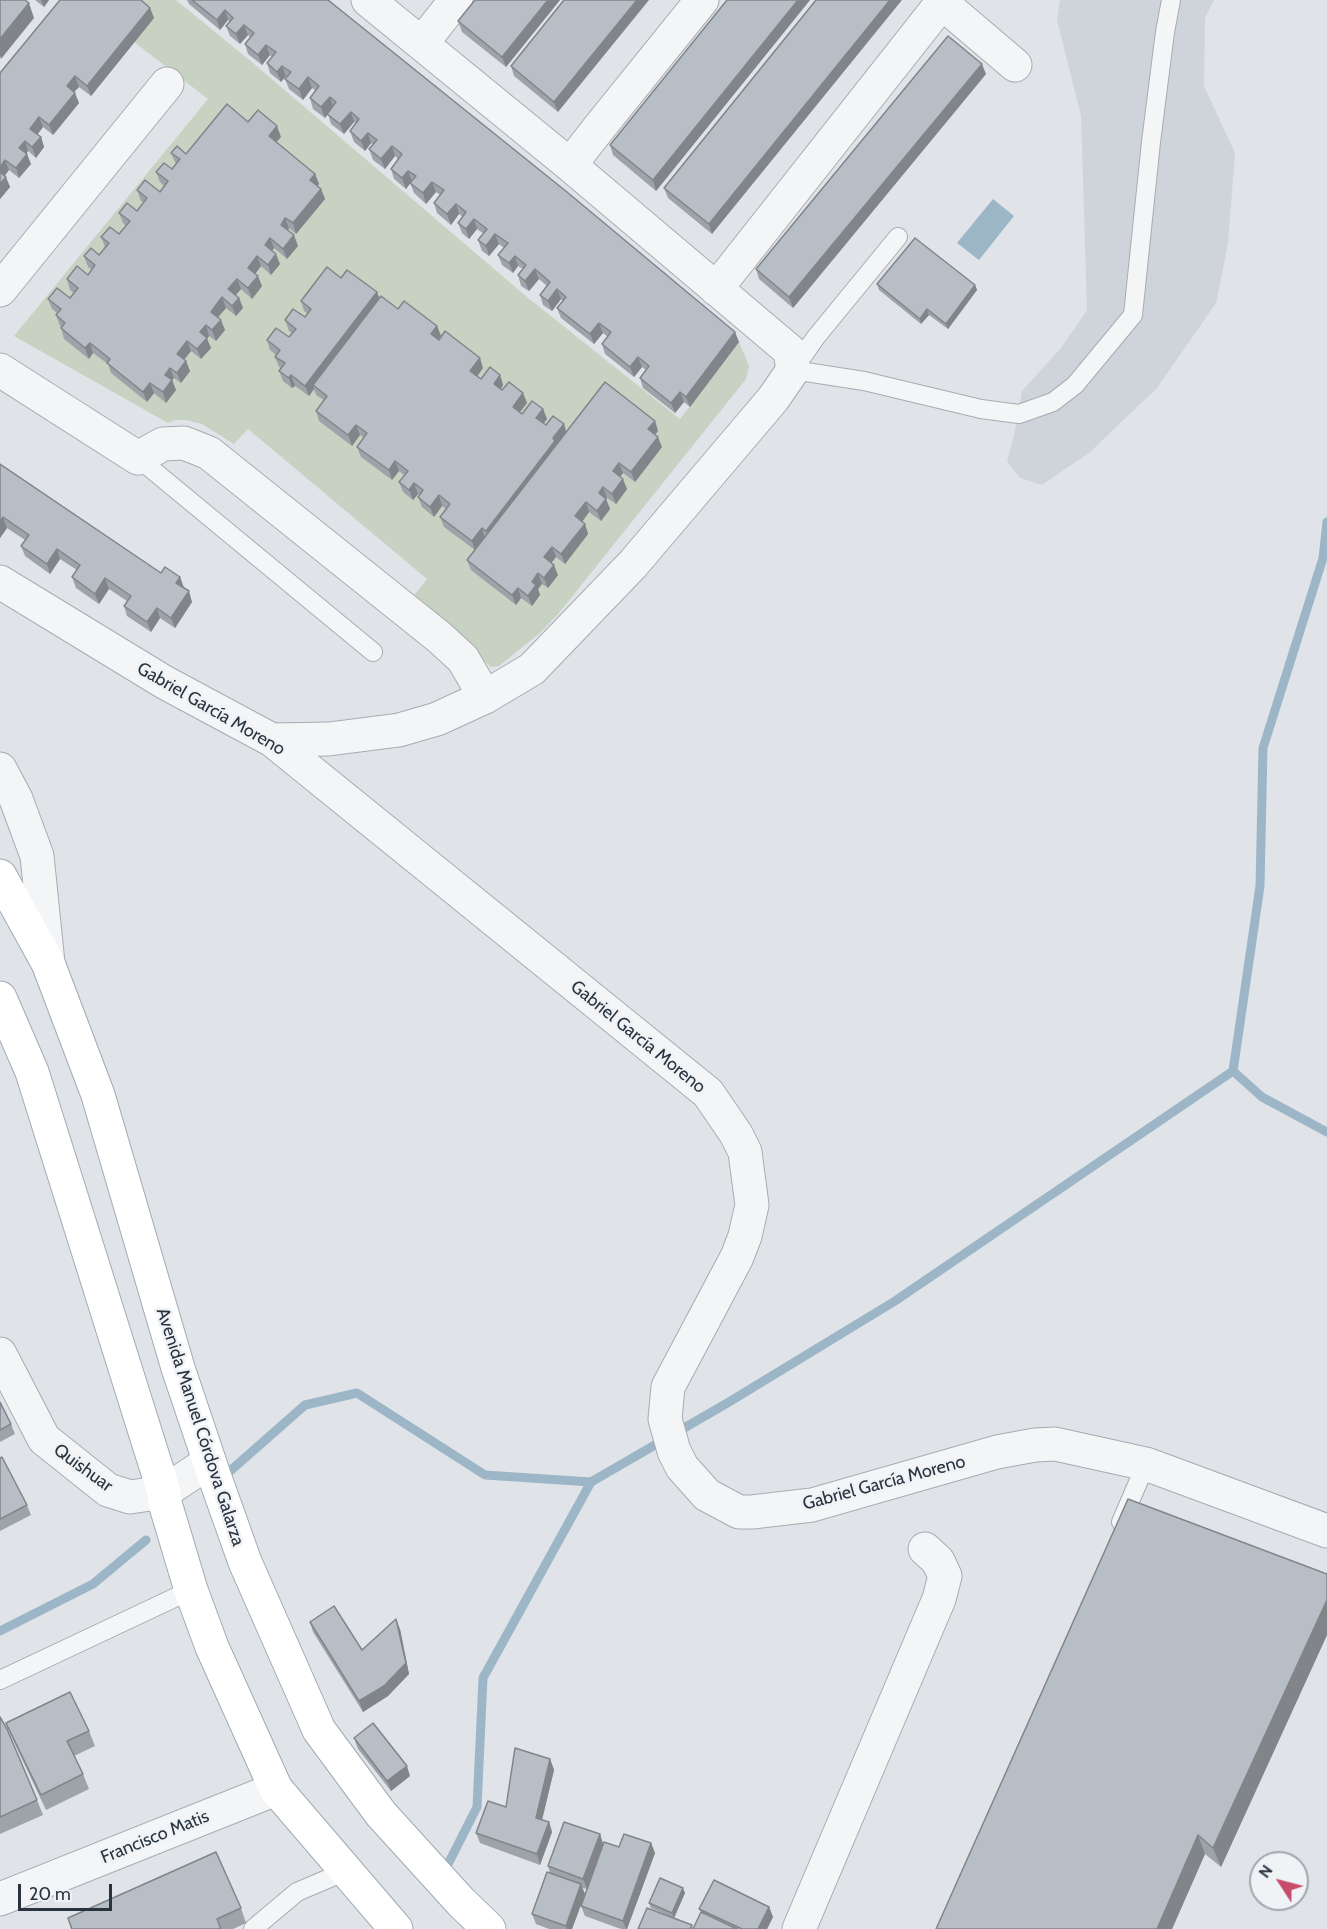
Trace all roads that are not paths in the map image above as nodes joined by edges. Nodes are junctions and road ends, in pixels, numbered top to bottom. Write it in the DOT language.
graph roads {
  1 [pos="368,0"];
  2 [pos="456,0"];
  3 [pos="702,0"];
  4 [pos="1171,0"];
  5 [pos="943,1"];
  6 [pos="422,43"];
  7 [pos="1015,65"];
  8 [pos="167,84"];
  9 [pos="570,165"];
  10 [pos="898,237"];
  11 [pos="0,290"];
  12 [pos="716,290"];
  13 [pos="0,370"];
  14 [pos="793,370"];
  15 [pos="138,458"];
  16 [pos="0,582"];
  17 [pos="373,652"];
  18 [pos="485,697"];
  19 [pos="272,740"];
  20 [pos="0,769"];
  21 [pos="0,876"];
  22 [pos="48,963"];
  23 [pos="0,998"];
  24 [pos="0,1354"];
  25 [pos="177,1368"];
  26 [pos="128,1382"];
  27 [pos="209,1462"];
  28 [pos="1146,1464"];
  29 [pos="164,1492"];
  30 [pos="1327,1531"];
  31 [pos="1114,1538"];
  32 [pos="925,1549"];
  33 [pos="191,1590"];
  34 [pos="0,1680"];
  35 [pos="276,1789"];
  36 [pos="346,1871"];
  37 [pos="0,1899"];
  38 [pos="254,1929"];
  39 [pos="396,1929"];
  40 [pos="489,1929"];
  41 [pos="799,1929"];
  1 -- 6 [label="street"];
  2 -- 6 [label="street"];
  3 -- 9 [label="street"];
  4 -- 14 [label="lane"];
  5 -- 7 [label="street"];
  5 -- 12 [label="street"];
  6 -- 9 [label="street"];
  8 -- 11 [label="street"];
  9 -- 12 [label="street"];
  10 -- 14 [label="lane"];
  12 -- 14 [label="street"];
  13 -- 15 [label="street"];
  14 -- 18 [label="street"];
  15 -- 17 [label="lane"];
  15 -- 18 [label="street"];
  16 -- 19 [label="street, Gabriel García Moreno"];
  18 -- 19 [label="street"];
  19 -- 28 [label="street, Gabriel García Moreno"];
  20 -- 22 [label="street"];
  21 -- 22 [label="main road, Avenida Manuel Córdova Galarza"];
  22 -- 25 [label="main road, Avenida Manuel Córdova Galarza"];
  23 -- 26 [label="main road"];
  24 -- 29 [label="street, Quishuar"];
  25 -- 26 [label="main road"];
  25 -- 27 [label="main road, Avenida Manuel Córdova Galarza"];
  26 -- 29 [label="main road"];
  27 -- 29 [label="street, Quishuar"];
  27 -- 40 [label="main road, Avenida Manuel Córdova Galarza"];
  28 -- 30 [label="street, Gabriel García Moreno"];
  28 -- 31 [label="lane"];
  29 -- 33 [label="main road"];
  32 -- 41 [label="street"];
  33 -- 34 [label="lane"];
  33 -- 35 [label="main road"];
  35 -- 36 [label="main road"];
  35 -- 37 [label="street, Francisco Matis"];
  36 -- 38 [label="lane"];
  36 -- 39 [label="main road"];
}
